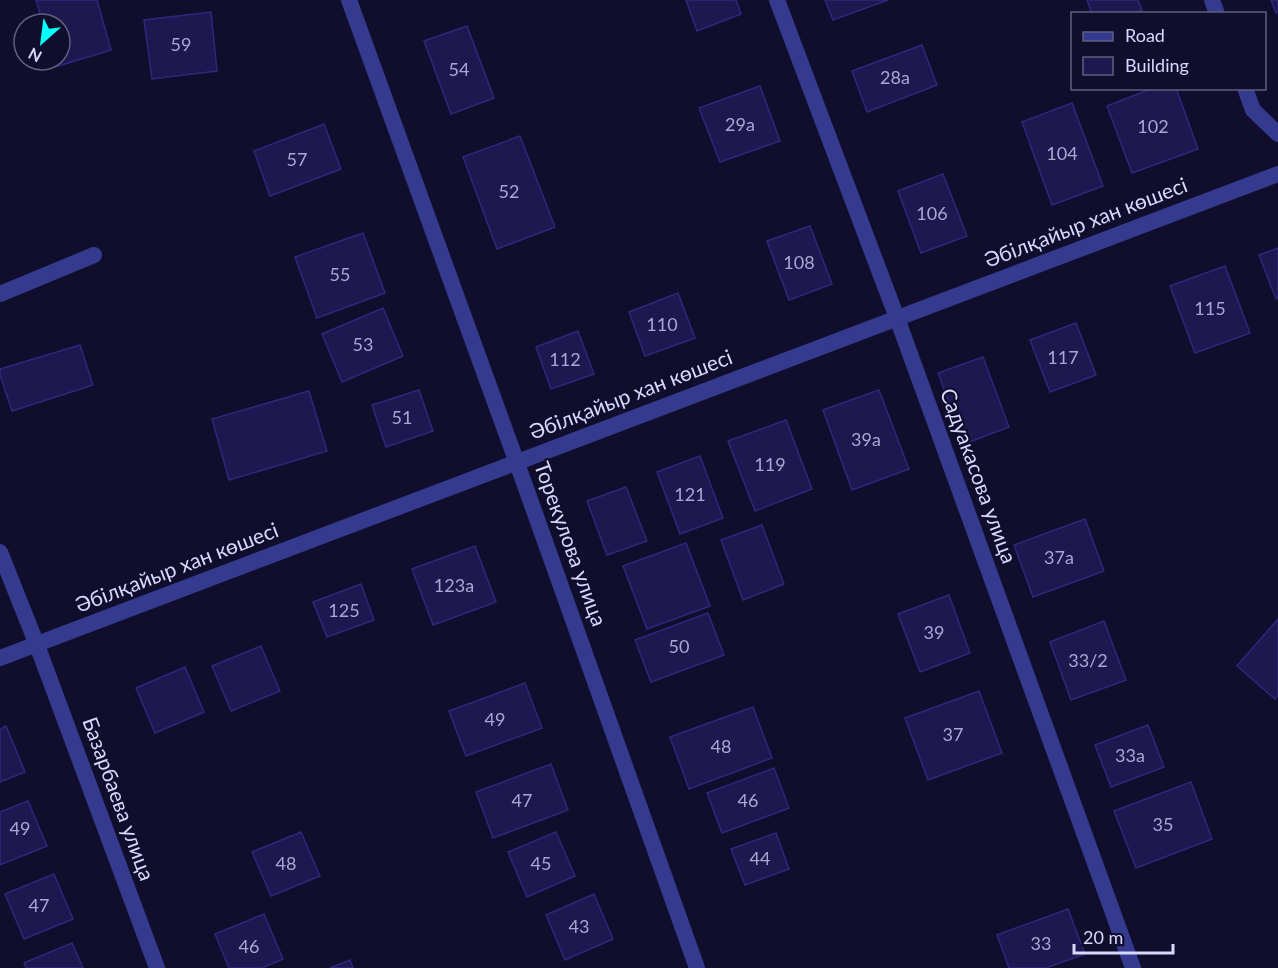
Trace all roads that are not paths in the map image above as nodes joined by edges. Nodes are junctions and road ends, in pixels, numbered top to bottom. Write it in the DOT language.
graph roads {
  1 [pos="350,0"];
  2 [pos="777,0"];
  3 [pos="1246,90"];
  4 [pos="1278,134"];
  5 [pos="1278,174"];
  6 [pos="94,255"];
  7 [pos="0,294"];
  8 [pos="897,318"];
  9 [pos="518,463"];
  10 [pos="0,552"];
  11 [pos="37,645"];
  12 [pos="0,658"];
  13 [pos="157,968"];
  14 [pos="697,968"];
  15 [pos="1133,968"];
  1 -- 9 [label="street, Торекулова улица"];
  2 -- 8 [label="street, Садуакасова улица"];
  3 -- 4 [label="street"];
  5 -- 8 [label="street, Әбілқайыр хан көшесі"];
  6 -- 7 [label="street"];
  8 -- 9 [label="street, Әбілқайыр хан көшесі"];
  8 -- 15 [label="street, Садуакасова улица"];
  9 -- 11 [label="street, Әбілқайыр хан көшесі"];
  9 -- 14 [label="street, Торекулова улица"];
  10 -- 11 [label="street, Базарбаева улица"];
  11 -- 12 [label="street, Әбілқайыр хан көшесі"];
  11 -- 13 [label="street, Базарбаева улица"];
}
